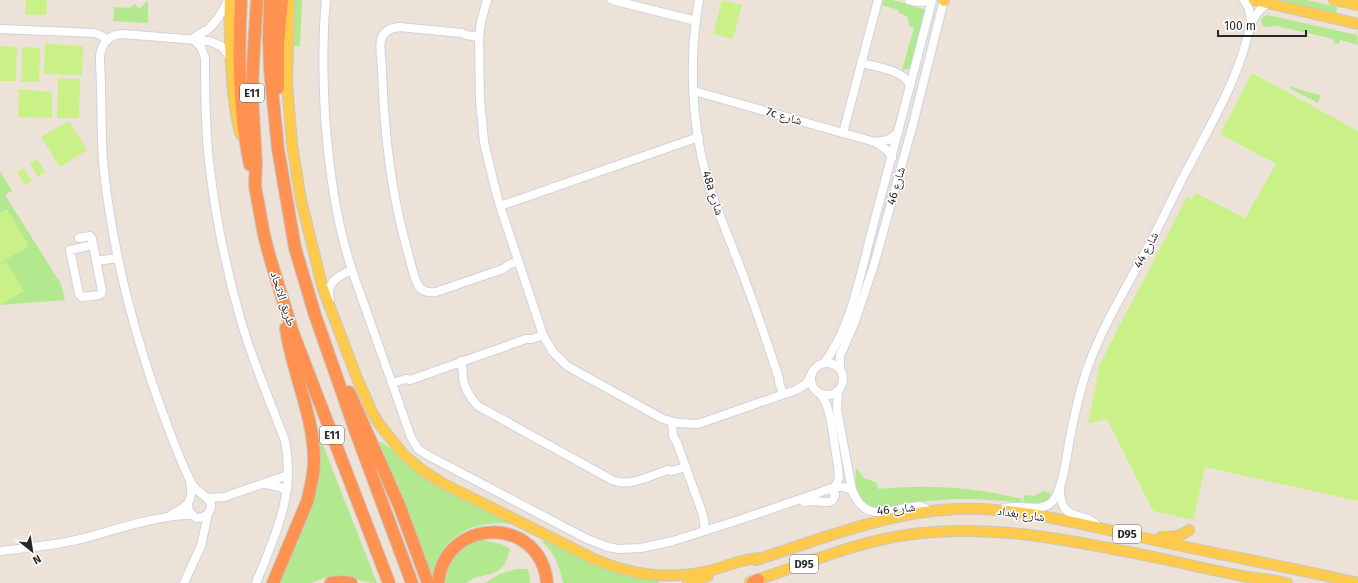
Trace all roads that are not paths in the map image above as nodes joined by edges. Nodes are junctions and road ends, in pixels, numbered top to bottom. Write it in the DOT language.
graph roads {
  1 [pos="229,0"];
  2 [pos="241,0"];
  3 [pos="257,0"];
  4 [pos="270,0"];
  5 [pos="282,0"];
  6 [pos="289,0"];
  7 [pos="326,0"];
  8 [pos="487,0"];
  9 [pos="612,0"];
  10 [pos="699,0"];
  11 [pos="878,0"];
  12 [pos="909,0"];
  13 [pos="930,0"];
  14 [pos="944,0"];
  15 [pos="1244,0"];
  16 [pos="1254,0"];
  17 [pos="1334,0"];
  18 [pos="1346,1"];
  19 [pos="1269,3"];
  20 [pos="1358,5"];
  21 [pos="696,21"];
  22 [pos="1251,22"];
  23 [pos="1358,24"];
  24 [pos="0,29"];
  25 [pos="479,34"];
  26 [pos="139,36"];
  27 [pos="107,40"];
  28 [pos="194,40"];
  29 [pos="217,44"];
  30 [pos="230,57"];
  31 [pos="205,58"];
  32 [pos="861,63"];
  33 [pos="916,66"];
  34 [pos="898,73"];
  35 [pos="101,74"];
  36 [pos="910,86"];
  37 [pos="694,91"];
  38 [pos="275,117"];
  39 [pos="898,132"];
  40 [pos="843,133"];
  41 [pos="699,137"];
  42 [pos="874,142"];
  43 [pos="247,147"];
  44 [pos="892,158"];
  45 [pos="255,186"];
  46 [pos="500,206"];
  47 [pos="79,238"];
  48 [pos="93,245"];
  49 [pos="314,255"];
  50 [pos="118,258"];
  51 [pos="96,262"];
  52 [pos="519,264"];
  53 [pos="353,273"];
  54 [pos="338,279"];
  55 [pos="282,299"];
  56 [pos="331,312"];
  57 [pos="542,332"];
  58 [pos="324,340"];
  59 [pos="458,362"];
  60 [pos="824,363"];
  61 [pos="840,369"];
  62 [pos="811,375"];
  63 [pos="393,386"];
  64 [pos="799,389"];
  65 [pos="838,391"];
  66 [pos="786,393"];
  67 [pos="819,393"];
  68 [pos="675,423"];
  69 [pos="685,464"];
  70 [pos="288,475"];
  71 [pos="189,479"];
  72 [pos="265,484"];
  73 [pos="1060,486"];
  74 [pos="833,488"];
  75 [pos="286,490"];
  76 [pos="852,490"];
  77 [pos="204,496"];
  78 [pos="224,497"];
  79 [pos="189,501"];
  80 [pos="779,507"];
  81 [pos="998,510"];
  82 [pos="930,511"];
  83 [pos="209,512"];
  84 [pos="194,516"];
  85 [pos="167,517"];
  86 [pos="1098,528"];
  87 [pos="708,530"];
  88 [pos="1189,530"];
  89 [pos="203,536"];
  90 [pos="1137,536"];
  91 [pos="0,551"];
  92 [pos="761,558"];
  93 [pos="1322,574"];
  94 [pos="1358,578"];
  95 [pos="753,582"];
  96 [pos="184,583"];
  97 [pos="256,583"];
  98 [pos="273,583"];
  99 [pos="331,583"];
  100 [pos="351,583"];
  101 [pos="389,583"];
  102 [pos="412,583"];
  103 [pos="428,583"];
  104 [pos="438,583"];
  105 [pos="547,583"];
  106 [pos="688,583"];
  107 [pos="1287,583"];
  108 [pos="1358,583"];
  1 -- 28 [label="street"];
  1 -- 30 [label="main road, E11"];
  2 -- 43 [label="highway"];
  3 -- 45 [label="highway, طريق الاتحاد / E11"];
  4 -- 38 [label="highway, طريق الاتحاد / E11"];
  5 -- 38 [label="highway"];
  6 -- 49 [label="main road"];
  7 -- 53 [label="street"];
  8 -- 25 [label="street"];
  9 -- 21 [label="street"];
  10 -- 21 [label="street, 48a شارع"];
  11 -- 32 [label="street"];
  12 -- 13 [label="street"];
  13 -- 33 [label="street, شارع 46"];
  14 -- 61 [label="street, شارع 46"];
  15 -- 22 [label="street"];
  16 -- 19 [label="main road"];
  17 -- 18 [label="main road"];
  18 -- 20 [label="main road"];
  19 -- 22 [label="street, شارع 44"];
  19 -- 23 [label="main road"];
  21 -- 37 [label="street, 48a شارع"];
  22 -- 73 [label="street, شارع 44"];
  24 -- 27 [label="street"];
  25 -- 46 [label="street"];
  25 -- 52 [label="street"];
  26 -- 27 [label="street"];
  26 -- 28 [label="street"];
  26 -- 35 [label="street"];
  27 -- 35 [label="street"];
  28 -- 29 [label="street"];
  28 -- 31 [label="street"];
  29 -- 30 [label="street"];
  29 -- 31 [label="street"];
  30 -- 43 [label="main road, E11"];
  31 -- 70 [label="street"];
  32 -- 34 [label="street"];
  32 -- 40 [label="street"];
  33 -- 34 [label="street"];
  33 -- 36 [label="street, شارع 46"];
  34 -- 36 [label="street"];
  35 -- 50 [label="street"];
  36 -- 39 [label="street, شارع 46"];
  37 -- 40 [label="street, 7c شارع"];
  37 -- 41 [label="street, 48a شارع"];
  38 -- 58 [label="highway, طريق الاتحاد / E11"];
  39 -- 42 [label="street"];
  39 -- 44 [label="street, شارع 46"];
  40 -- 42 [label="street, 7c شارع"];
  41 -- 46 [label="street"];
  41 -- 66 [label="street, 48a شارع"];
  42 -- 44 [label="street, 7c شارع"];
  43 -- 45 [label="highway"];
  44 -- 60 [label="street, شارع 46"];
  45 -- 55 [label="highway, طريق الاتحاد / E11"];
  46 -- 52 [label="street"];
  47 -- 48 [label="street"];
  48 -- 51 [label="street"];
  48 -- 51 [label="street"];
  49 -- 54 [label="street"];
  49 -- 56 [label="main road"];
  50 -- 51 [label="street"];
  50 -- 71 [label="street"];
  52 -- 57 [label="street"];
  53 -- 54 [label="street"];
  53 -- 63 [label="street"];
  54 -- 56 [label="street"];
  55 -- 98 [label="highway"];
  55 -- 101 [label="highway, طريق الاتحاد / E11"];
  56 -- 92 [label="main road"];
  57 -- 59 [label="street"];
  57 -- 68 [label="street"];
  58 -- 102 [label="highway, طريق الاتحاد / E11"];
  58 -- 103 [label="highway"];
  59 -- 63 [label="street"];
  59 -- 69 [label="street"];
  60 -- 61 [label="street"];
  60 -- 62 [label="street"];
  61 -- 65 [label="street"];
  62 -- 64 [label="street"];
  62 -- 67 [label="street"];
  63 -- 87 [label="street"];
  64 -- 66 [label="street"];
  64 -- 67 [label="street"];
  65 -- 67 [label="street"];
  65 -- 76 [label="street, شارع 46"];
  66 -- 68 [label="street"];
  67 -- 74 [label="street"];
  68 -- 69 [label="street"];
  69 -- 87 [label="street"];
  70 -- 72 [label="street"];
  70 -- 75 [label="street"];
  71 -- 77 [label="street"];
  71 -- 79 [label="street"];
  72 -- 75 [label="street"];
  72 -- 78 [label="street"];
  73 -- 81 [label="street, شارع 44"];
  73 -- 86 [label="street, شارع 44"];
  74 -- 76 [label="street"];
  74 -- 80 [label="street"];
  74 -- 80 [label="street"];
  75 -- 97 [label="street"];
  76 -- 82 [label="street, شارع 46"];
  77 -- 78 [label="street"];
  77 -- 79 [label="street"];
  77 -- 83 [label="street"];
  78 -- 83 [label="street"];
  79 -- 84 [label="street"];
  79 -- 85 [label="street"];
  80 -- 87 [label="street"];
  81 -- 82 [label="main road, شارع بغداد / D95"];
  81 -- 86 [label="main road, شارع بغداد / D95"];
  82 -- 92 [label="main road, شارع بغداد / D95"];
  83 -- 84 [label="street"];
  83 -- 89 [label="street"];
  84 -- 85 [label="street"];
  84 -- 89 [label="street"];
  85 -- 91 [label="street"];
  86 -- 90 [label="main road, شارع بغداد / D95"];
  88 -- 90 [label="main road"];
  89 -- 96 [label="street"];
  90 -- 93 [label="main road, شارع بغداد / D95"];
  92 -- 106 [label="main road, شارع بغداد / D95"];
  93 -- 94 [label="main road"];
  93 -- 108 [label="main road, شارع بغداد / D95"];
  95 -- 107 [label="main road, شارع بغداد / D95"];
  99 -- 100 [label="highway"];
  104 -- 105 [label="highway"];
}
